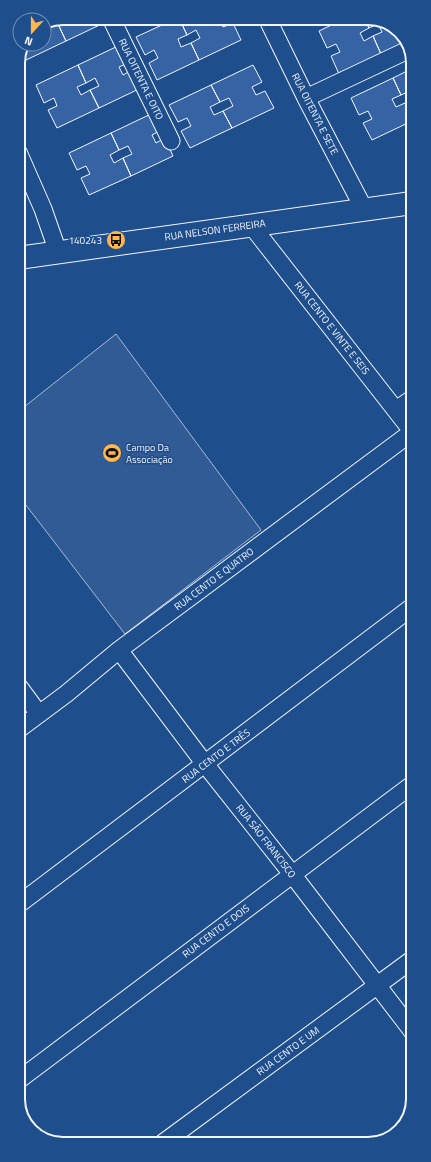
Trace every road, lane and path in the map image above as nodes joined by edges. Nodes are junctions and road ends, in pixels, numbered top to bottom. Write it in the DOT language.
graph roads {
  1 [pos="114,25"];
  2 [pos="270,25"];
  3 [pos="404,52"];
  4 [pos="306,98"];
  5 [pos="171,141"];
  6 [pos="25,168"];
  7 [pos="406,204"];
  8 [pos="364,209"];
  9 [pos="251,225"];
  10 [pos="58,252"];
  11 [pos="25,257"];
  12 [pos="406,403"];
  13 [pos="396,410"];
  14 [pos="406,423"];
  15 [pos="406,435"];
  16 [pos="406,612"];
  17 [pos="119,650"];
  18 [pos="25,695"];
  19 [pos="39,714"];
  20 [pos="25,724"];
  21 [pos="205,764"];
  22 [pos="406,788"];
  23 [pos="292,874"];
  24 [pos="25,899"];
  25 [pos="406,964"];
  26 [pos="377,986"];
  27 [pos="406,1023"];
  28 [pos="25,1075"];
  29 [pos="171,1137"];
  1 -- 5 [label="street, RUA OITENTA E OITO"];
  2 -- 4 [label="street, RUA OITENTA E SETE"];
  3 -- 4 [label="street"];
  4 -- 8 [label="street, RUA OITENTA E SETE"];
  6 -- 10 [label="street"];
  7 -- 8 [label="main road, RUA NELSON FERREIRA"];
  8 -- 9 [label="main road, RUA NELSON FERREIRA"];
  9 -- 10 [label="main road, RUA NELSON FERREIRA"];
  9 -- 13 [label="street, RUA CENTO E VINTE E SEIS"];
  10 -- 11 [label="main road, RUA NELSON FERREIRA"];
  12 -- 13 [label="street"];
  13 -- 14 [label="street, RUA CENTO E VINTE E SEIS"];
  15 -- 17 [label="street, RUA CENTO E QUATRO"];
  16 -- 21 [label="street, RUA CENTO E TRÊS"];
  17 -- 19 [label="street, RUA CENTO E QUATRO"];
  17 -- 21 [label="street, RUA SÃO FRANCISCO"];
  18 -- 19 [label="street"];
  19 -- 20 [label="street, RUA CENTO E QUATRO"];
  21 -- 23 [label="street, RUA SÃO FRANCISCO"];
  21 -- 24 [label="street, RUA CENTO E TRÊS"];
  22 -- 23 [label="street, RUA CENTO E DOIS"];
  23 -- 26 [label="street, RUA SÃO FRANCISCO"];
  23 -- 28 [label="street, RUA CENTO E DOIS"];
  25 -- 26 [label="street, RUA CENTO E UM"];
  26 -- 27 [label="street, RUA SÃO FRANCISCO"];
  26 -- 29 [label="street, RUA CENTO E UM"];
}
